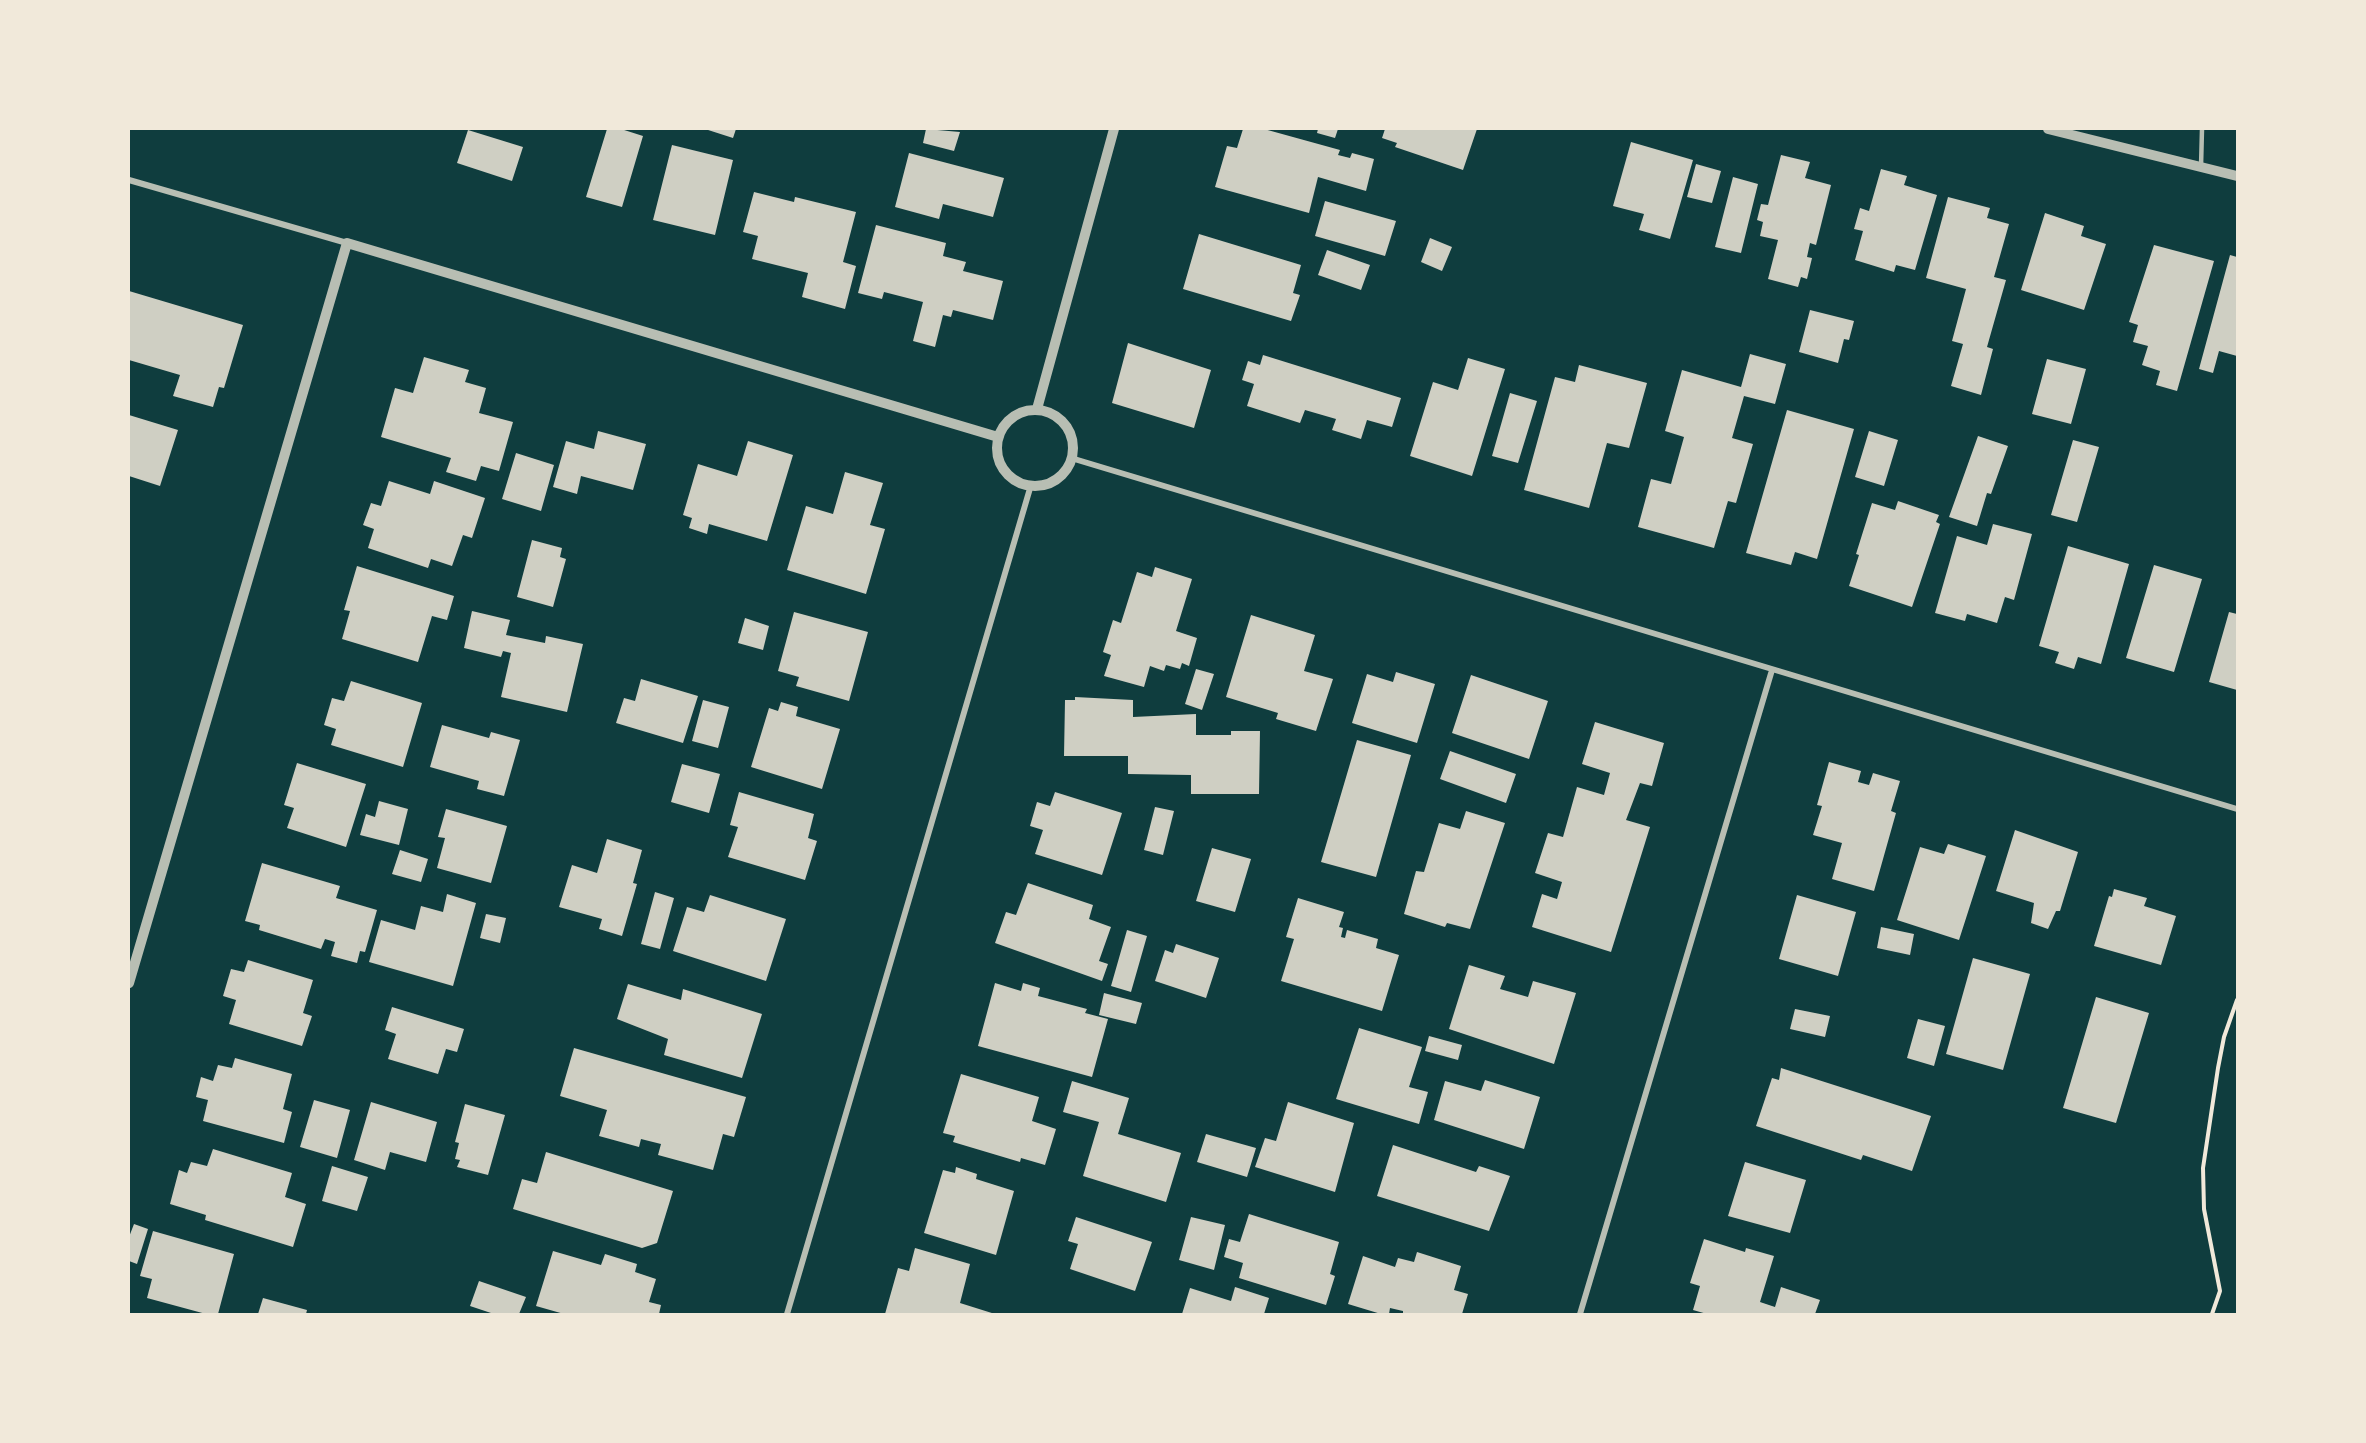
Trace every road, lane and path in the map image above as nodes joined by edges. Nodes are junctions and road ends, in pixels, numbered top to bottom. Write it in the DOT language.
graph roads {
  1 [pos="1114,129"];
  2 [pos="2048,129"];
  3 [pos="2202,129"];
  4 [pos="2201,167"];
  5 [pos="2237,176"];
  6 [pos="129,180"];
  7 [pos="347,243"];
  8 [pos="1037,409"];
  9 [pos="998,437"];
  10 [pos="1071,458"];
  11 [pos="1031,485"];
  12 [pos="1772,670"];
  13 [pos="2237,809"];
  14 [pos="129,983"];
  15 [pos="2237,1000"];
  16 [pos="788,1314"];
  17 [pos="1580,1314"];
  18 [pos="2212,1314"];
  1 -- 8 [label="street"];
  2 -- 4 [label="street"];
  3 -- 4 [label="lane"];
  4 -- 5 [label="street"];
  6 -- 7 [label="street"];
  7 -- 9 [label="street"];
  7 -- 14 [label="street"];
  8 -- 9 [label="street"];
  8 -- 10 [label="street"];
  9 -- 11 [label="street"];
  10 -- 11 [label="street"];
  10 -- 12 [label="street"];
  11 -- 16 [label="street"];
  12 -- 13 [label="street"];
  12 -- 17 [label="street"];
  15 -- 18 [label="path"];
}
